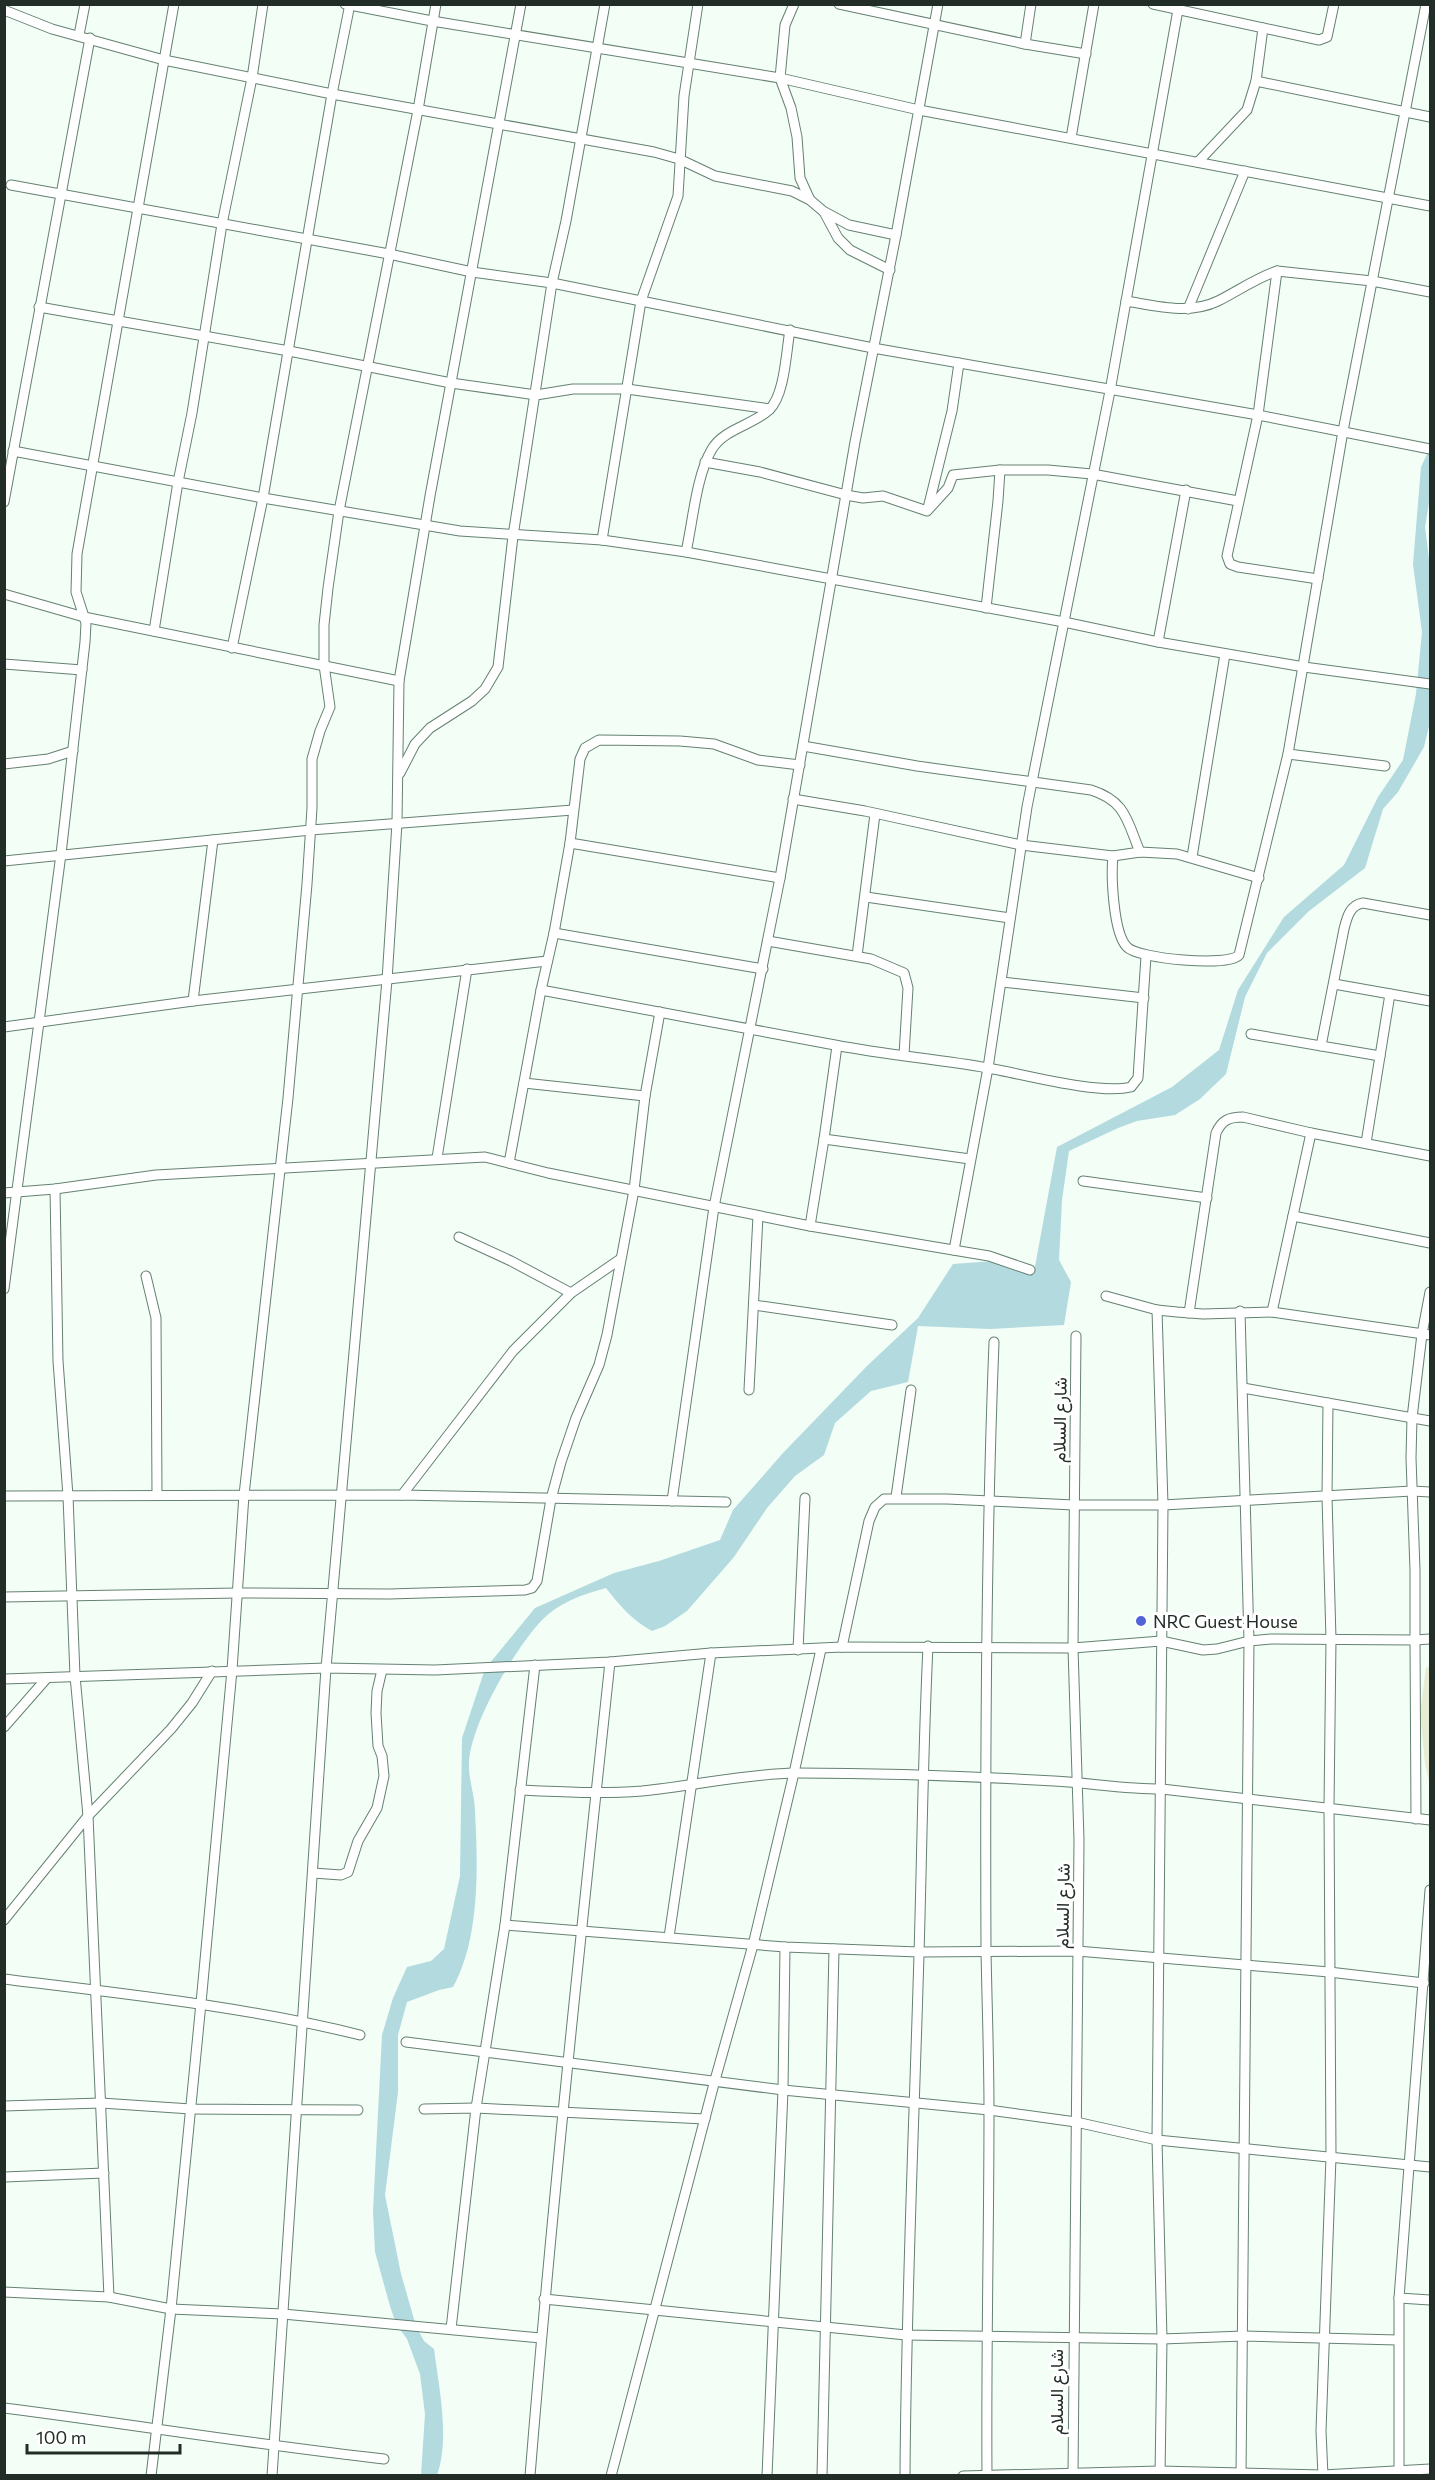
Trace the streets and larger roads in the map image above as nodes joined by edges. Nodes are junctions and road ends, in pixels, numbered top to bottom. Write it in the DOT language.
graph roads {
  1 [pos="85,4"];
  2 [pos="174,4"];
  3 [pos="263,4"];
  4 [pos="436,4"];
  5 [pos="521,4"];
  6 [pos="605,4"];
  7 [pos="698,4"];
  8 [pos="794,4"];
  9 [pos="839,4"];
  10 [pos="938,4"];
  11 [pos="1030,4"];
  12 [pos="1094,4"];
  13 [pos="1153,4"];
  14 [pos="1334,4"];
  15 [pos="1426,4"];
  16 [pos="348,5"];
  17 [pos="1178,7"];
  18 [pos="4,10"];
  19 [pos="432,21"];
  20 [pos="934,24"];
  21 [pos="1263,28"];
  22 [pos="514,34"];
  23 [pos="79,35"];
  24 [pos="90,38"];
  25 [pos="1025,44"];
  26 [pos="597,48"];
  27 [pos="1086,54"];
  28 [pos="164,60"];
  29 [pos="689,63"];
  30 [pos="252,78"];
  31 [pos="780,78"];
  32 [pos="1256,81"];
  33 [pos="332,94"];
  34 [pos="418,110"];
  35 [pos="919,110"];
  36 [pos="1405,111"];
  37 [pos="1431,117"];
  38 [pos="498,125"];
  39 [pos="1071,138"];
  40 [pos="580,140"];
  41 [pos="1152,155"];
  42 [pos="679,159"];
  43 [pos="1198,162"];
  44 [pos="1245,171"];
  45 [pos="11,185"];
  46 [pos="62,195"];
  47 [pos="1387,198"];
  48 [pos="810,200"];
  49 [pos="1431,206"];
  50 [pos="138,207"];
  51 [pos="824,211"];
  52 [pos="222,224"];
  53 [pos="896,235"];
  54 [pos="309,241"];
  55 [pos="389,254"];
  56 [pos="890,270"];
  57 [pos="1277,271"];
  58 [pos="472,272"];
  59 [pos="1372,281"];
  60 [pos="552,283"];
  61 [pos="1431,292"];
  62 [pos="641,301"];
  63 [pos="1126,301"];
  64 [pos="39,307"];
  65 [pos="1188,309"];
  66 [pos="117,322"];
  67 [pos="790,330"];
  68 [pos="204,337"];
  69 [pos="873,348"];
  70 [pos="289,351"];
  71 [pos="959,363"];
  72 [pos="368,367"];
  73 [pos="451,383"];
  74 [pos="627,388"];
  75 [pos="1110,391"];
  76 [pos="536,394"];
  77 [pos="770,409"];
  78 [pos="1258,415"];
  79 [pos="1343,431"];
  80 [pos="1431,449"];
  81 [pos="13,451"];
  82 [pos="705,462"];
  83 [pos="92,465"];
  84 [pos="1000,470"];
  85 [pos="1092,474"];
  86 [pos="178,482"];
  87 [pos="1186,490"];
  88 [pos="846,495"];
  89 [pos="264,498"];
  90 [pos="1238,501"];
  91 [pos="4,502"];
  92 [pos="927,510"];
  93 [pos="339,511"];
  94 [pos="425,526"];
  95 [pos="513,536"];
  96 [pos="602,540"];
  97 [pos="686,552"];
  98 [pos="831,579"];
  99 [pos="1318,579"];
  100 [pos="4,594"];
  101 [pos="986,608"];
  102 [pos="84,617"];
  103 [pos="1064,622"];
  104 [pos="154,632"];
  105 [pos="1158,642"];
  106 [pos="232,648"];
  107 [pos="1225,654"];
  108 [pos="4,664"];
  109 [pos="324,665"];
  110 [pos="1304,667"];
  111 [pos="82,670"];
  112 [pos="399,681"];
  113 [pos="1431,684"];
  114 [pos="803,746"];
  115 [pos="73,751"];
  116 [pos="1288,754"];
  117 [pos="4,764"];
  118 [pos="800,765"];
  119 [pos="1385,766"];
  120 [pos="398,777"];
  121 [pos="1033,781"];
  122 [pos="793,799"];
  123 [pos="573,810"];
  124 [pos="876,814"];
  125 [pos="397,823"];
  126 [pos="310,830"];
  127 [pos="213,840"];
  128 [pos="570,843"];
  129 [pos="1021,845"];
  130 [pos="1140,852"];
  131 [pos="61,854"];
  132 [pos="1113,856"];
  133 [pos="1192,857"];
  134 [pos="4,861"];
  135 [pos="780,878"];
  136 [pos="1259,878"];
  137 [pos="866,897"];
  138 [pos="1431,915"];
  139 [pos="1010,918"];
  140 [pos="554,933"];
  141 [pos="768,941"];
  142 [pos="857,956"];
  143 [pos="1146,956"];
  144 [pos="547,962"];
  145 [pos="467,969"];
  146 [pos="763,969"];
  147 [pos="387,981"];
  148 [pos="1002,982"];
  149 [pos="1334,984"];
  150 [pos="297,990"];
  151 [pos="541,990"];
  152 [pos="1390,994"];
  153 [pos="1143,998"];
  154 [pos="193,1001"];
  155 [pos="1431,1001"];
  156 [pos="660,1012"];
  157 [pos="38,1022"];
  158 [pos="4,1027"];
  159 [pos="752,1028"];
  160 [pos="1251,1034"];
  161 [pos="837,1046"];
  162 [pos="1321,1046"];
  163 [pos="904,1055"];
  164 [pos="1380,1056"];
  165 [pos="988,1068"];
  166 [pos="524,1083"];
  167 [pos="645,1096"];
  168 [pos="1311,1133"];
  169 [pos="824,1139"];
  170 [pos="1366,1143"];
  171 [pos="1431,1156"];
  172 [pos="437,1158"];
  173 [pos="970,1159"];
  174 [pos="372,1162"];
  175 [pos="510,1162"];
  176 [pos="281,1169"];
  177 [pos="1083,1181"];
  178 [pos="55,1190"];
  179 [pos="634,1190"];
  180 [pos="4,1193"];
  181 [pos="17,1193"];
  182 [pos="1207,1197"];
  183 [pos="714,1207"];
  184 [pos="758,1216"];
  185 [pos="1293,1216"];
  186 [pos="810,1226"];
  187 [pos="459,1238"];
  188 [pos="1431,1243"];
  189 [pos="954,1250"];
  190 [pos="619,1260"];
  191 [pos="1030,1270"];
  192 [pos="146,1276"];
  193 [pos="4,1289"];
  194 [pos="1431,1292"];
  195 [pos="572,1293"];
  196 [pos="1106,1296"];
  197 [pos="754,1305"];
  198 [pos="1157,1310"];
  199 [pos="1240,1311"];
  200 [pos="1272,1312"];
  201 [pos="1189,1313"];
  202 [pos="892,1325"];
  203 [pos="1426,1335"];
  204 [pos="1076,1336"];
  205 [pos="994,1342"];
  206 [pos="1243,1388"];
  207 [pos="748,1390"];
  208 [pos="911,1390"];
  209 [pos="1328,1403"];
  210 [pos="1412,1418"];
  211 [pos="1431,1421"];
  212 [pos="1412,1491"];
  213 [pos="1431,1492"];
  214 [pos="244,1494"];
  215 [pos="402,1495"];
  216 [pos="4,1496"];
  217 [pos="68,1496"];
  218 [pos="158,1496"];
  219 [pos="343,1496"];
  220 [pos="896,1497"];
  221 [pos="1327,1497"];
  222 [pos="805,1498"];
  223 [pos="551,1499"];
  224 [pos="672,1501"];
  225 [pos="726,1502"];
  226 [pos="988,1502"];
  227 [pos="1244,1502"];
  228 [pos="1074,1505"];
  229 [pos="1163,1505"];
  230 [pos="334,1592"];
  231 [pos="238,1593"];
  232 [pos="72,1595"];
  233 [pos="4,1597"];
  234 [pos="1331,1639"];
  235 [pos="1431,1639"];
  236 [pos="1415,1640"];
  237 [pos="1161,1641"];
  238 [pos="1249,1641"];
  239 [pos="927,1646"];
  240 [pos="842,1647"];
  241 [pos="987,1647"];
  242 [pos="1073,1648"];
  243 [pos="820,1649"];
  244 [pos="798,1650"];
  245 [pos="711,1653"];
  246 [pos="610,1662"];
  247 [pos="535,1665"];
  248 [pos="326,1668"];
  249 [pos="232,1670"];
  250 [pos="382,1670"];
  251 [pos="212,1671"];
  252 [pos="75,1676"];
  253 [pos="47,1678"];
  254 [pos="4,1679"];
  255 [pos="4,1728"];
  256 [pos="794,1773"];
  257 [pos="921,1776"];
  258 [pos="987,1777"];
  259 [pos="1077,1782"];
  260 [pos="691,1785"];
  261 [pos="1162,1789"];
  262 [pos="520,1790"];
  263 [pos="596,1793"];
  264 [pos="1248,1798"];
  265 [pos="1329,1807"];
  266 [pos="88,1816"];
  267 [pos="1416,1819"];
  268 [pos="1431,1820"];
  269 [pos="313,1873"];
  270 [pos="1431,1890"];
  271 [pos="4,1920"];
  272 [pos="505,1925"];
  273 [pos="580,1931"];
  274 [pos="669,1936"];
  275 [pos="753,1945"];
  276 [pos="785,1947"];
  277 [pos="834,1949"];
  278 [pos="986,1951"];
  279 [pos="1077,1951"];
  280 [pos="919,1952"];
  281 [pos="1158,1958"];
  282 [pos="1245,1965"];
  283 [pos="1329,1972"];
  284 [pos="4,1979"];
  285 [pos="1424,1983"];
  286 [pos="94,1990"];
  287 [pos="201,2003"];
  288 [pos="304,2021"];
  289 [pos="360,2035"];
  290 [pos="1426,2035"];
  291 [pos="406,2042"];
  292 [pos="483,2051"];
  293 [pos="569,2062"];
  294 [pos="715,2080"];
  295 [pos="783,2090"];
  296 [pos="831,2094"];
  297 [pos="914,2102"];
  298 [pos="101,2103"];
  299 [pos="4,2106"];
  300 [pos="476,2108"];
  301 [pos="191,2109"];
  302 [pos="424,2109"];
  303 [pos="358,2110"];
  304 [pos="989,2110"];
  305 [pos="297,2111"];
  306 [pos="564,2112"];
  307 [pos="705,2119"];
  308 [pos="1076,2122"];
  309 [pos="1157,2140"];
  310 [pos="1243,2150"];
  311 [pos="1331,2157"];
  312 [pos="1410,2165"];
  313 [pos="1431,2167"];
  314 [pos="105,2174"];
  315 [pos="4,2177"];
  316 [pos="4,2292"];
  317 [pos="109,2297"];
  318 [pos="1399,2298"];
  319 [pos="544,2299"];
  320 [pos="1431,2300"];
  321 [pos="171,2309"];
  322 [pos="655,2311"];
  323 [pos="283,2314"];
  324 [pos="773,2322"];
  325 [pos="827,2328"];
  326 [pos="451,2329"];
  327 [pos="906,2335"];
  328 [pos="1244,2336"];
  329 [pos="986,2337"];
  330 [pos="1324,2337"];
  331 [pos="541,2338"];
  332 [pos="1073,2338"];
  333 [pos="1162,2339"];
  334 [pos="1398,2340"];
  335 [pos="4,2408"];
  336 [pos="157,2428"];
  337 [pos="274,2446"];
  338 [pos="384,2458"];
  339 [pos="1431,2469"];
  340 [pos="1399,2472"];
  341 [pos="1160,2473"];
  342 [pos="1413,2473"];
  343 [pos="1073,2474"];
  344 [pos="1241,2474"];
  345 [pos="151,2475"];
  346 [pos="272,2475"];
  347 [pos="530,2475"];
  348 [pos="611,2475"];
  349 [pos="767,2475"];
  350 [pos="822,2475"];
  351 [pos="905,2475"];
  352 [pos="963,2475"];
  353 [pos="987,2475"];
  354 [pos="1323,2475"];
  1 -- 23 [label="street"];
  2 -- 28 [label="street"];
  3 -- 30 [label="street"];
  4 -- 19 [label="street"];
  5 -- 22 [label="street"];
  6 -- 26 [label="street"];
  7 -- 29 [label="street"];
  8 -- 31 [label="street"];
  9 -- 20 [label="street"];
  10 -- 20 [label="street"];
  11 -- 25 [label="street"];
  12 -- 27 [label="street"];
  13 -- 17 [label="street"];
  14 -- 21 [label="street"];
  15 -- 36 [label="street"];
  16 -- 19 [label="street"];
  16 -- 33 [label="street"];
  17 -- 21 [label="street"];
  17 -- 41 [label="street"];
  18 -- 23 [label="street"];
  19 -- 22 [label="street"];
  19 -- 34 [label="street"];
  20 -- 25 [label="street"];
  20 -- 35 [label="street"];
  21 -- 32 [label="street"];
  22 -- 26 [label="street"];
  22 -- 38 [label="street"];
  23 -- 24 [label="street"];
  24 -- 28 [label="street"];
  24 -- 46 [label="street"];
  25 -- 27 [label="street"];
  26 -- 29 [label="street"];
  26 -- 40 [label="street"];
  27 -- 39 [label="street"];
  28 -- 30 [label="street"];
  28 -- 50 [label="street"];
  29 -- 31 [label="street"];
  29 -- 42 [label="street"];
  30 -- 33 [label="street"];
  30 -- 52 [label="street"];
  31 -- 35 [label="street"];
  31 -- 48 [label="street"];
  32 -- 36 [label="street"];
  32 -- 43 [label="street"];
  33 -- 34 [label="street"];
  33 -- 54 [label="street"];
  34 -- 38 [label="street"];
  34 -- 55 [label="street"];
  35 -- 39 [label="street"];
  35 -- 53 [label="street"];
  36 -- 37 [label="street"];
  36 -- 47 [label="street"];
  38 -- 40 [label="street"];
  38 -- 58 [label="street"];
  39 -- 41 [label="street"];
  40 -- 42 [label="street"];
  40 -- 60 [label="street"];
  41 -- 43 [label="street"];
  41 -- 63 [label="street"];
  42 -- 48 [label="street"];
  42 -- 62 [label="street"];
  43 -- 44 [label="street"];
  44 -- 47 [label="street"];
  44 -- 65 [label="street"];
  45 -- 46 [label="street"];
  46 -- 50 [label="street"];
  46 -- 64 [label="street"];
  47 -- 49 [label="street"];
  47 -- 59 [label="street"];
  48 -- 51 [label="street"];
  50 -- 52 [label="street"];
  50 -- 66 [label="street"];
  51 -- 53 [label="street"];
  51 -- 56 [label="street"];
  52 -- 54 [label="street"];
  52 -- 68 [label="street"];
  53 -- 56 [label="street"];
  54 -- 55 [label="street"];
  54 -- 70 [label="street"];
  55 -- 58 [label="street"];
  55 -- 72 [label="street"];
  56 -- 69 [label="street"];
  57 -- 59 [label="street"];
  57 -- 65 [label="street"];
  57 -- 78 [label="street"];
  58 -- 60 [label="street"];
  58 -- 73 [label="street"];
  59 -- 61 [label="street"];
  59 -- 79 [label="street"];
  60 -- 62 [label="street"];
  60 -- 76 [label="street"];
  62 -- 67 [label="street"];
  62 -- 74 [label="street"];
  63 -- 65 [label="street"];
  63 -- 75 [label="street"];
  64 -- 66 [label="street"];
  64 -- 81 [label="street"];
  66 -- 68 [label="street"];
  66 -- 83 [label="street"];
  67 -- 69 [label="street"];
  67 -- 77 [label="street"];
  68 -- 70 [label="street"];
  68 -- 86 [label="street"];
  69 -- 71 [label="street"];
  69 -- 88 [label="street"];
  70 -- 72 [label="street"];
  70 -- 89 [label="street"];
  71 -- 75 [label="street"];
  71 -- 92 [label="street"];
  72 -- 73 [label="street"];
  72 -- 93 [label="street"];
  73 -- 76 [label="street"];
  73 -- 94 [label="street"];
  74 -- 76 [label="street"];
  74 -- 77 [label="street"];
  74 -- 96 [label="street"];
  75 -- 78 [label="street"];
  75 -- 85 [label="street"];
  76 -- 95 [label="street"];
  77 -- 82 [label="street"];
  78 -- 79 [label="street"];
  78 -- 90 [label="street"];
  79 -- 80 [label="street"];
  79 -- 99 [label="street"];
  81 -- 83 [label="street"];
  81 -- 91 [label="street"];
  82 -- 88 [label="street"];
  82 -- 97 [label="street"];
  83 -- 86 [label="street"];
  83 -- 102 [label="street"];
  84 -- 85 [label="street"];
  84 -- 92 [label="street"];
  84 -- 101 [label="street"];
  85 -- 87 [label="street"];
  85 -- 103 [label="street"];
  86 -- 89 [label="street"];
  86 -- 104 [label="street"];
  87 -- 90 [label="street"];
  87 -- 105 [label="street"];
  88 -- 92 [label="street"];
  88 -- 98 [label="street"];
  89 -- 93 [label="street"];
  89 -- 106 [label="street"];
  90 -- 99 [label="street"];
  93 -- 94 [label="street"];
  93 -- 109 [label="street"];
  94 -- 95 [label="street"];
  94 -- 112 [label="street"];
  95 -- 96 [label="street"];
  95 -- 120 [label="street"];
  96 -- 97 [label="street"];
  97 -- 98 [label="street"];
  98 -- 101 [label="street"];
  98 -- 114 [label="street"];
  99 -- 110 [label="street"];
  100 -- 102 [label="street"];
  101 -- 103 [label="street"];
  102 -- 104 [label="street"];
  102 -- 111 [label="street"];
  103 -- 105 [label="street"];
  103 -- 121 [label="street"];
  104 -- 106 [label="street"];
  105 -- 107 [label="street"];
  106 -- 109 [label="street"];
  107 -- 110 [label="street"];
  107 -- 133 [label="street"];
  108 -- 111 [label="street"];
  109 -- 112 [label="street"];
  109 -- 126 [label="street"];
  110 -- 113 [label="street"];
  110 -- 116 [label="street"];
  111 -- 115 [label="street"];
  112 -- 120 [label="street"];
  114 -- 118 [label="street"];
  114 -- 121 [label="street"];
  115 -- 117 [label="street"];
  115 -- 131 [label="street"];
  116 -- 119 [label="street"];
  116 -- 136 [label="street"];
  118 -- 122 [label="street"];
  118 -- 123 [label="street"];
  120 -- 125 [label="street"];
  121 -- 129 [label="street"];
  121 -- 130 [label="street"];
  122 -- 124 [label="street"];
  122 -- 135 [label="street"];
  123 -- 125 [label="street"];
  123 -- 128 [label="street"];
  124 -- 129 [label="street"];
  124 -- 137 [label="street"];
  125 -- 126 [label="street"];
  125 -- 147 [label="street"];
  126 -- 127 [label="street"];
  126 -- 150 [label="street"];
  127 -- 131 [label="street"];
  127 -- 154 [label="street"];
  128 -- 135 [label="street"];
  128 -- 140 [label="street"];
  129 -- 132 [label="street"];
  129 -- 139 [label="street"];
  130 -- 132 [label="street"];
  130 -- 133 [label="street"];
  131 -- 134 [label="street"];
  131 -- 157 [label="street"];
  132 -- 143 [label="street"];
  133 -- 136 [label="street"];
  135 -- 141 [label="street"];
  136 -- 143 [label="street"];
  137 -- 139 [label="street"];
  137 -- 142 [label="street"];
  138 -- 149 [label="street"];
  139 -- 148 [label="street"];
  140 -- 144 [label="street"];
  140 -- 146 [label="street"];
  141 -- 142 [label="street"];
  141 -- 146 [label="street"];
  142 -- 163 [label="street"];
  143 -- 153 [label="street"];
  144 -- 145 [label="street"];
  144 -- 151 [label="street"];
  145 -- 147 [label="street"];
  145 -- 172 [label="street"];
  146 -- 159 [label="street"];
  147 -- 150 [label="street"];
  147 -- 174 [label="street"];
  148 -- 153 [label="street"];
  148 -- 165 [label="street"];
  149 -- 152 [label="street"];
  149 -- 162 [label="street"];
  150 -- 154 [label="street"];
  150 -- 176 [label="street"];
  151 -- 156 [label="street"];
  151 -- 166 [label="street"];
  152 -- 155 [label="street"];
  152 -- 164 [label="street"];
  153 -- 165 [label="street"];
  154 -- 157 [label="street"];
  156 -- 159 [label="street"];
  156 -- 167 [label="street"];
  157 -- 158 [label="street"];
  157 -- 181 [label="street"];
  159 -- 161 [label="street"];
  159 -- 183 [label="street"];
  160 -- 162 [label="street"];
  161 -- 163 [label="street"];
  161 -- 169 [label="street"];
  162 -- 164 [label="street"];
  163 -- 165 [label="street"];
  164 -- 170 [label="street"];
  165 -- 173 [label="street"];
  166 -- 167 [label="street"];
  166 -- 175 [label="street"];
  167 -- 179 [label="street"];
  168 -- 170 [label="street"];
  168 -- 182 [label="street"];
  168 -- 185 [label="street"];
  169 -- 173 [label="street"];
  169 -- 186 [label="street"];
  170 -- 171 [label="street"];
  172 -- 174 [label="street"];
  172 -- 175 [label="street"];
  173 -- 189 [label="street"];
  174 -- 176 [label="street"];
  174 -- 219 [label="street"];
  175 -- 179 [label="street"];
  176 -- 178 [label="street"];
  176 -- 214 [label="street"];
  177 -- 182 [label="street"];
  178 -- 181 [label="street"];
  178 -- 217 [label="street"];
  179 -- 183 [label="street"];
  179 -- 190 [label="street"];
  180 -- 181 [label="street"];
  181 -- 193 [label="street"];
  182 -- 201 [label="street"];
  183 -- 184 [label="street"];
  183 -- 224 [label="street"];
  184 -- 186 [label="street"];
  184 -- 197 [label="street"];
  185 -- 188 [label="street"];
  185 -- 200 [label="street"];
  186 -- 189 [label="street"];
  187 -- 195 [label="street"];
  189 -- 191 [label="street"];
  190 -- 195 [label="street"];
  190 -- 223 [label="street"];
  192 -- 218 [label="street"];
  194 -- 203 [label="street"];
  195 -- 215 [label="street"];
  196 -- 198 [label="street"];
  197 -- 202 [label="street"];
  197 -- 207 [label="street"];
  198 -- 201 [label="street"];
  198 -- 229 [label="street"];
  199 -- 200 [label="street"];
  199 -- 201 [label="street"];
  199 -- 206 [label="street"];
  200 -- 203 [label="street"];
  203 -- 210 [label="street"];
  204 -- 228 [label="street, شارع السلام"];
  205 -- 226 [label="street"];
  206 -- 209 [label="street"];
  206 -- 227 [label="street"];
  208 -- 220 [label="street"];
  209 -- 210 [label="street"];
  209 -- 221 [label="street"];
  210 -- 211 [label="street"];
  210 -- 212 [label="street"];
  212 -- 213 [label="street"];
  212 -- 221 [label="street"];
  212 -- 236 [label="street"];
  214 -- 218 [label="street"];
  214 -- 219 [label="street"];
  214 -- 231 [label="street"];
  215 -- 219 [label="street"];
  215 -- 223 [label="street"];
  216 -- 217 [label="street"];
  217 -- 218 [label="street"];
  217 -- 232 [label="street"];
  219 -- 230 [label="street"];
  220 -- 226 [label="street"];
  220 -- 240 [label="street"];
  221 -- 227 [label="street"];
  221 -- 234 [label="street"];
  222 -- 244 [label="street"];
  223 -- 224 [label="street"];
  223 -- 230 [label="street"];
  224 -- 225 [label="street"];
  226 -- 228 [label="street"];
  226 -- 241 [label="street"];
  227 -- 229 [label="street"];
  227 -- 238 [label="street"];
  228 -- 229 [label="street"];
  228 -- 242 [label="street, شارع السلام"];
  229 -- 237 [label="street"];
  230 -- 231 [label="street"];
  230 -- 248 [label="street"];
  231 -- 232 [label="street"];
  231 -- 249 [label="street"];
  232 -- 233 [label="street"];
  232 -- 252 [label="street"];
  234 -- 236 [label="street"];
  234 -- 238 [label="street"];
  234 -- 265 [label="street"];
  235 -- 236 [label="street"];
  236 -- 267 [label="street"];
  237 -- 238 [label="street"];
  237 -- 242 [label="street"];
  237 -- 261 [label="street"];
  238 -- 264 [label="street"];
  239 -- 240 [label="street"];
  239 -- 241 [label="street"];
  239 -- 257 [label="street"];
  240 -- 243 [label="street"];
  241 -- 242 [label="street"];
  241 -- 258 [label="street"];
  242 -- 259 [label="street, شارع السلام"];
  243 -- 244 [label="street"];
  243 -- 256 [label="street"];
  244 -- 245 [label="street"];
  245 -- 246 [label="street"];
  245 -- 260 [label="street"];
  246 -- 247 [label="street"];
  246 -- 263 [label="street"];
  247 -- 250 [label="street"];
  247 -- 262 [label="street"];
  248 -- 249 [label="street"];
  248 -- 250 [label="street"];
  248 -- 269 [label="street"];
  249 -- 251 [label="street"];
  249 -- 287 [label="street"];
  250 -- 269 [label="street"];
  251 -- 252 [label="street"];
  251 -- 266 [label="street"];
  252 -- 253 [label="street"];
  252 -- 266 [label="street"];
  253 -- 254 [label="street"];
  253 -- 255 [label="street"];
  256 -- 257 [label="street"];
  256 -- 260 [label="street"];
  256 -- 275 [label="street"];
  257 -- 258 [label="street"];
  257 -- 280 [label="street"];
  258 -- 259 [label="street"];
  258 -- 278 [label="street"];
  259 -- 261 [label="street"];
  259 -- 279 [label="street, شارع السلام"];
  260 -- 263 [label="street"];
  260 -- 274 [label="street"];
  261 -- 264 [label="street"];
  261 -- 281 [label="street"];
  262 -- 263 [label="street"];
  262 -- 272 [label="street"];
  263 -- 273 [label="street"];
  264 -- 265 [label="street"];
  264 -- 282 [label="street"];
  265 -- 267 [label="street"];
  265 -- 283 [label="street"];
  266 -- 271 [label="street"];
  266 -- 286 [label="street"];
  267 -- 268 [label="street"];
  269 -- 288 [label="street"];
  270 -- 285 [label="street"];
  272 -- 273 [label="street"];
  272 -- 292 [label="street"];
  273 -- 274 [label="street"];
  273 -- 293 [label="street"];
  274 -- 275 [label="street"];
  275 -- 276 [label="street"];
  275 -- 294 [label="street"];
  276 -- 277 [label="street"];
  276 -- 295 [label="street"];
  277 -- 280 [label="street"];
  277 -- 296 [label="street"];
  278 -- 279 [label="street"];
  278 -- 280 [label="street"];
  278 -- 304 [label="street"];
  279 -- 281 [label="street"];
  279 -- 308 [label="street, شارع السلام"];
  280 -- 297 [label="street"];
  281 -- 282 [label="street"];
  281 -- 309 [label="street"];
  282 -- 283 [label="street"];
  282 -- 310 [label="street"];
  283 -- 285 [label="street"];
  283 -- 311 [label="street"];
  284 -- 286 [label="street"];
  285 -- 290 [label="street"];
  286 -- 287 [label="street"];
  286 -- 298 [label="street"];
  287 -- 288 [label="street"];
  287 -- 301 [label="street"];
  288 -- 289 [label="street"];
  288 -- 305 [label="street"];
  290 -- 312 [label="street"];
  291 -- 292 [label="street"];
  292 -- 293 [label="street"];
  292 -- 300 [label="street"];
  293 -- 294 [label="street"];
  293 -- 306 [label="street"];
  294 -- 295 [label="street"];
  294 -- 307 [label="street"];
  295 -- 296 [label="street"];
  295 -- 324 [label="street"];
  296 -- 297 [label="street"];
  296 -- 325 [label="street"];
  297 -- 304 [label="street"];
  297 -- 327 [label="street"];
  298 -- 299 [label="street"];
  298 -- 301 [label="street"];
  298 -- 314 [label="street"];
  300 -- 302 [label="street"];
  300 -- 306 [label="street"];
  300 -- 326 [label="street"];
  301 -- 305 [label="street"];
  301 -- 321 [label="street"];
  303 -- 305 [label="street"];
  304 -- 308 [label="street"];
  304 -- 329 [label="street"];
  305 -- 323 [label="street"];
  306 -- 307 [label="street"];
  306 -- 319 [label="street"];
  307 -- 322 [label="street"];
  308 -- 309 [label="street"];
  308 -- 332 [label="street, شارع السلام"];
  309 -- 310 [label="street"];
  309 -- 333 [label="street"];
  310 -- 311 [label="street"];
  310 -- 328 [label="street"];
  311 -- 312 [label="street"];
  311 -- 330 [label="street"];
  312 -- 313 [label="street"];
  312 -- 318 [label="street"];
  314 -- 315 [label="street"];
  314 -- 317 [label="street"];
  316 -- 317 [label="street"];
  317 -- 321 [label="street"];
  318 -- 320 [label="street"];
  318 -- 334 [label="street"];
  319 -- 322 [label="street"];
  319 -- 331 [label="street"];
  321 -- 323 [label="street"];
  321 -- 336 [label="street"];
  322 -- 324 [label="street"];
  322 -- 348 [label="street"];
  323 -- 326 [label="street"];
  323 -- 337 [label="street"];
  324 -- 325 [label="street"];
  324 -- 349 [label="street"];
  325 -- 327 [label="street"];
  325 -- 350 [label="street"];
  326 -- 331 [label="street"];
  327 -- 329 [label="street"];
  327 -- 351 [label="street"];
  328 -- 330 [label="street"];
  328 -- 333 [label="street"];
  328 -- 344 [label="street"];
  329 -- 332 [label="street"];
  329 -- 353 [label="street"];
  330 -- 334 [label="street"];
  330 -- 354 [label="street"];
  331 -- 347 [label="street"];
  332 -- 333 [label="street"];
  332 -- 343 [label="street, شارع السلام"];
  333 -- 341 [label="street"];
  334 -- 340 [label="street"];
  335 -- 336 [label="street"];
  336 -- 337 [label="street"];
  336 -- 345 [label="street"];
  337 -- 338 [label="street"];
  337 -- 346 [label="street"];
  339 -- 342 [label="street"];
  340 -- 342 [label="street"];
  340 -- 354 [label="street"];
  341 -- 343 [label="street"];
  341 -- 344 [label="street"];
  343 -- 353 [label="street"];
  344 -- 354 [label="street"];
  352 -- 353 [label="street"];
}
